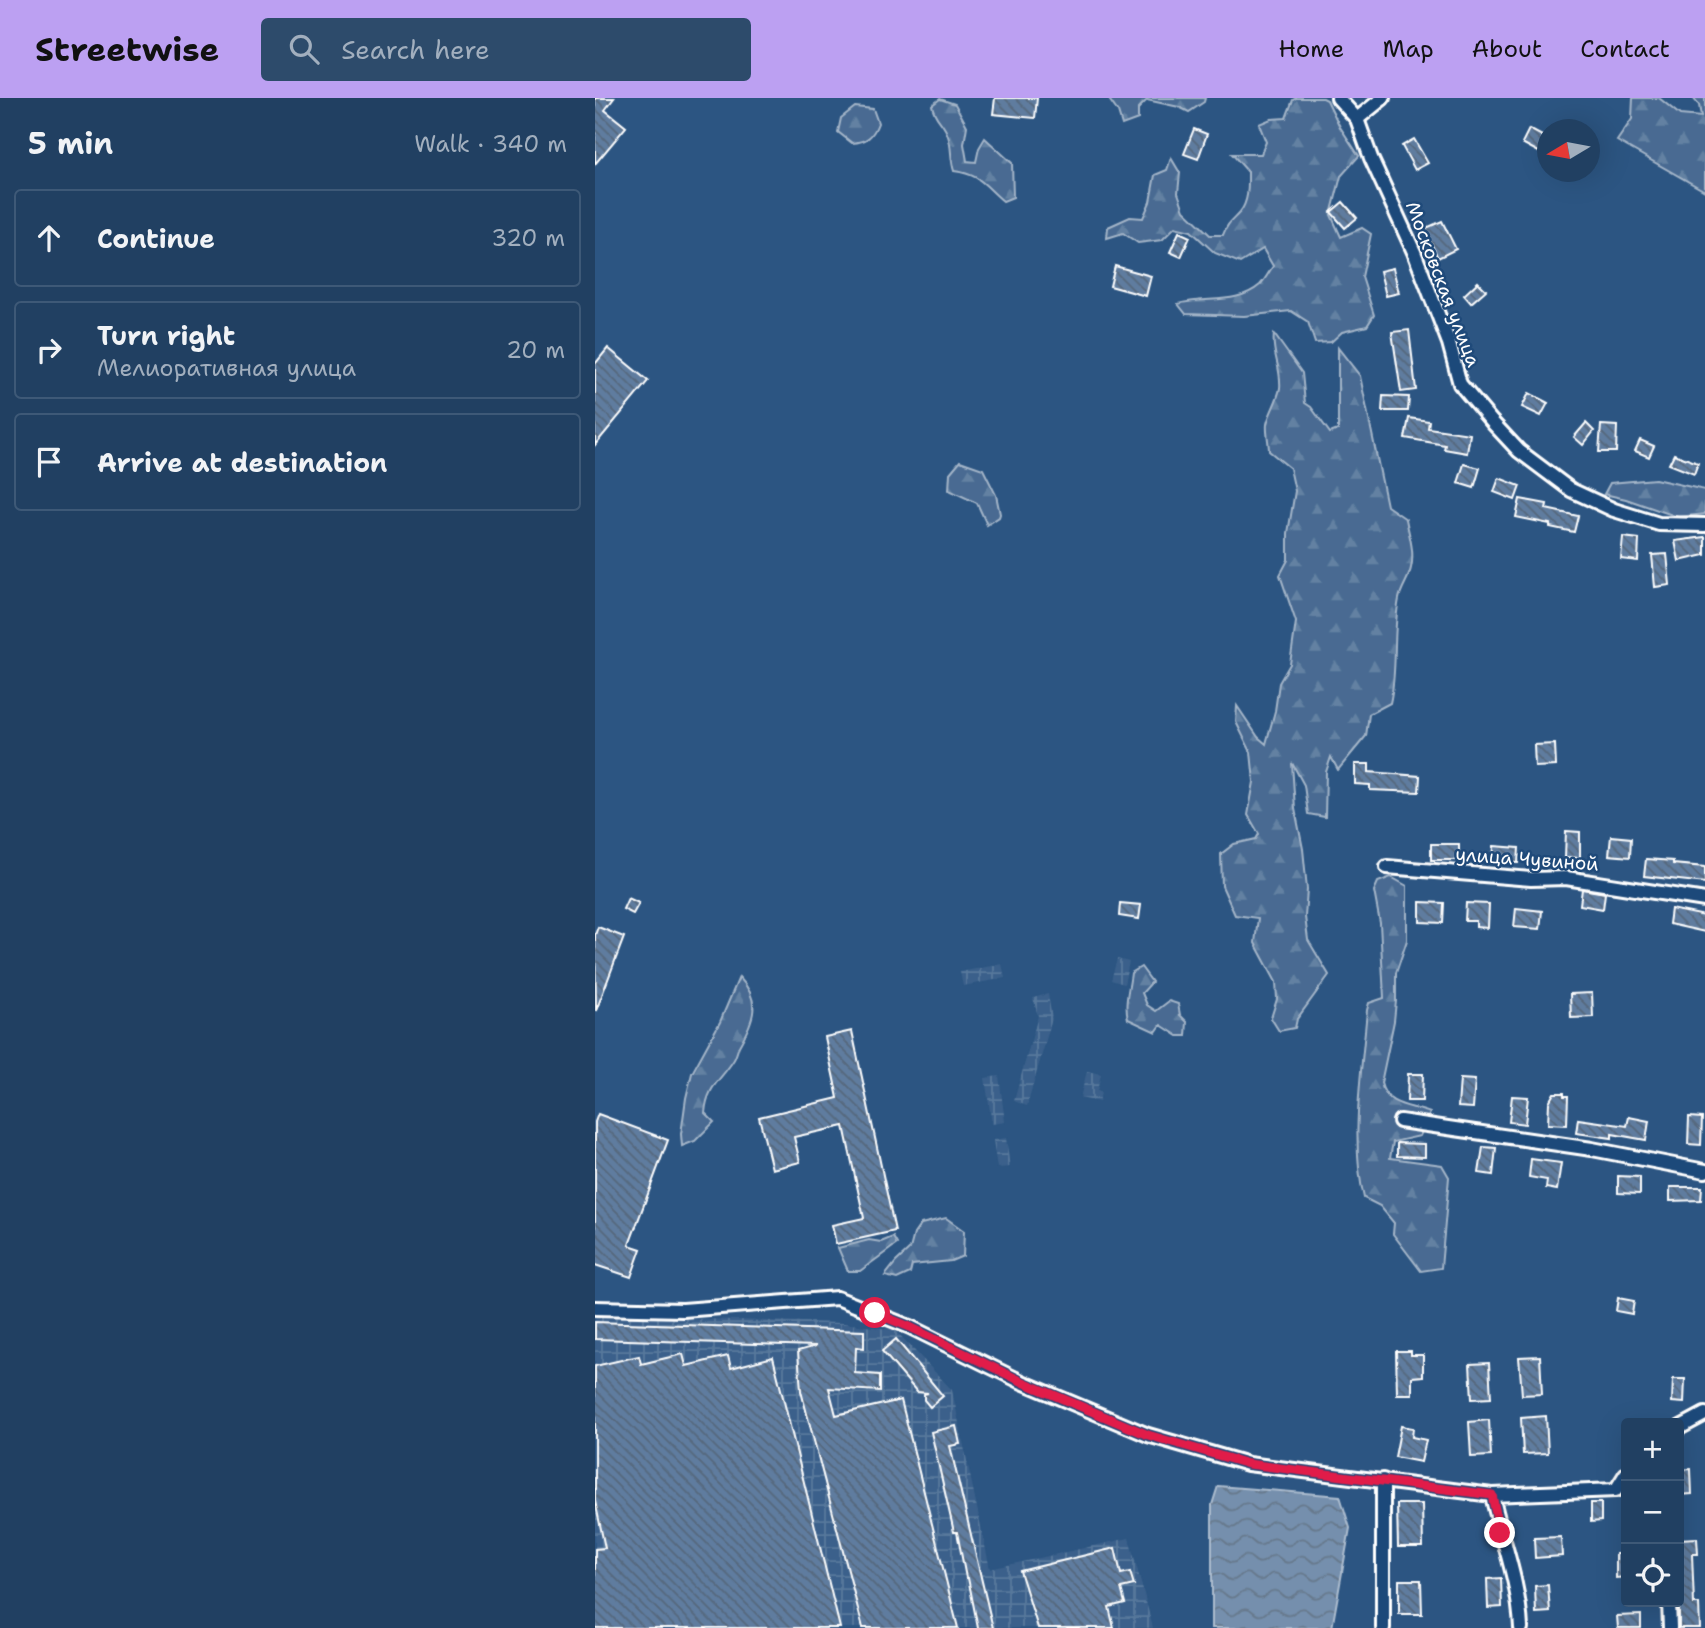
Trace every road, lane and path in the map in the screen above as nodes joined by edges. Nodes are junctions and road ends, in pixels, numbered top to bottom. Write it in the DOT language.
graph roads {
  1 [pos="1338,98"];
  2 [pos="1383,98"];
  3 [pos="1357,119"];
  4 [pos="1705,525"];
  5 [pos="1387,867"];
  6 [pos="1705,900"];
  7 [pos="1400,1121"];
  8 [pos="1705,1171"];
  9 [pos="595,1308"];
  10 [pos="1705,1414"];
  11 [pos="1684,1425"];
  12 [pos="1383,1480"];
  13 [pos="1621,1491"];
  14 [pos="1492,1495"];
  15 [pos="1669,1607"];
  16 [pos="1383,1628"];
  17 [pos="1521,1628"];
  18 [pos="1670,1628"];
  1 -- 3 [label="street"];
  2 -- 3 [label="street"];
  3 -- 4 [label="street, Московская улица"];
  5 -- 6 [label="street, улица Чувиной"];
  7 -- 8 [label="street"];
  9 -- 12 [label="street"];
  10 -- 11 [label="street"];
  12 -- 14 [label="street"];
  12 -- 16 [label="street"];
  13 -- 14 [label="street"];
  14 -- 17 [label="street"];
  15 -- 18 [label="street"];
}
